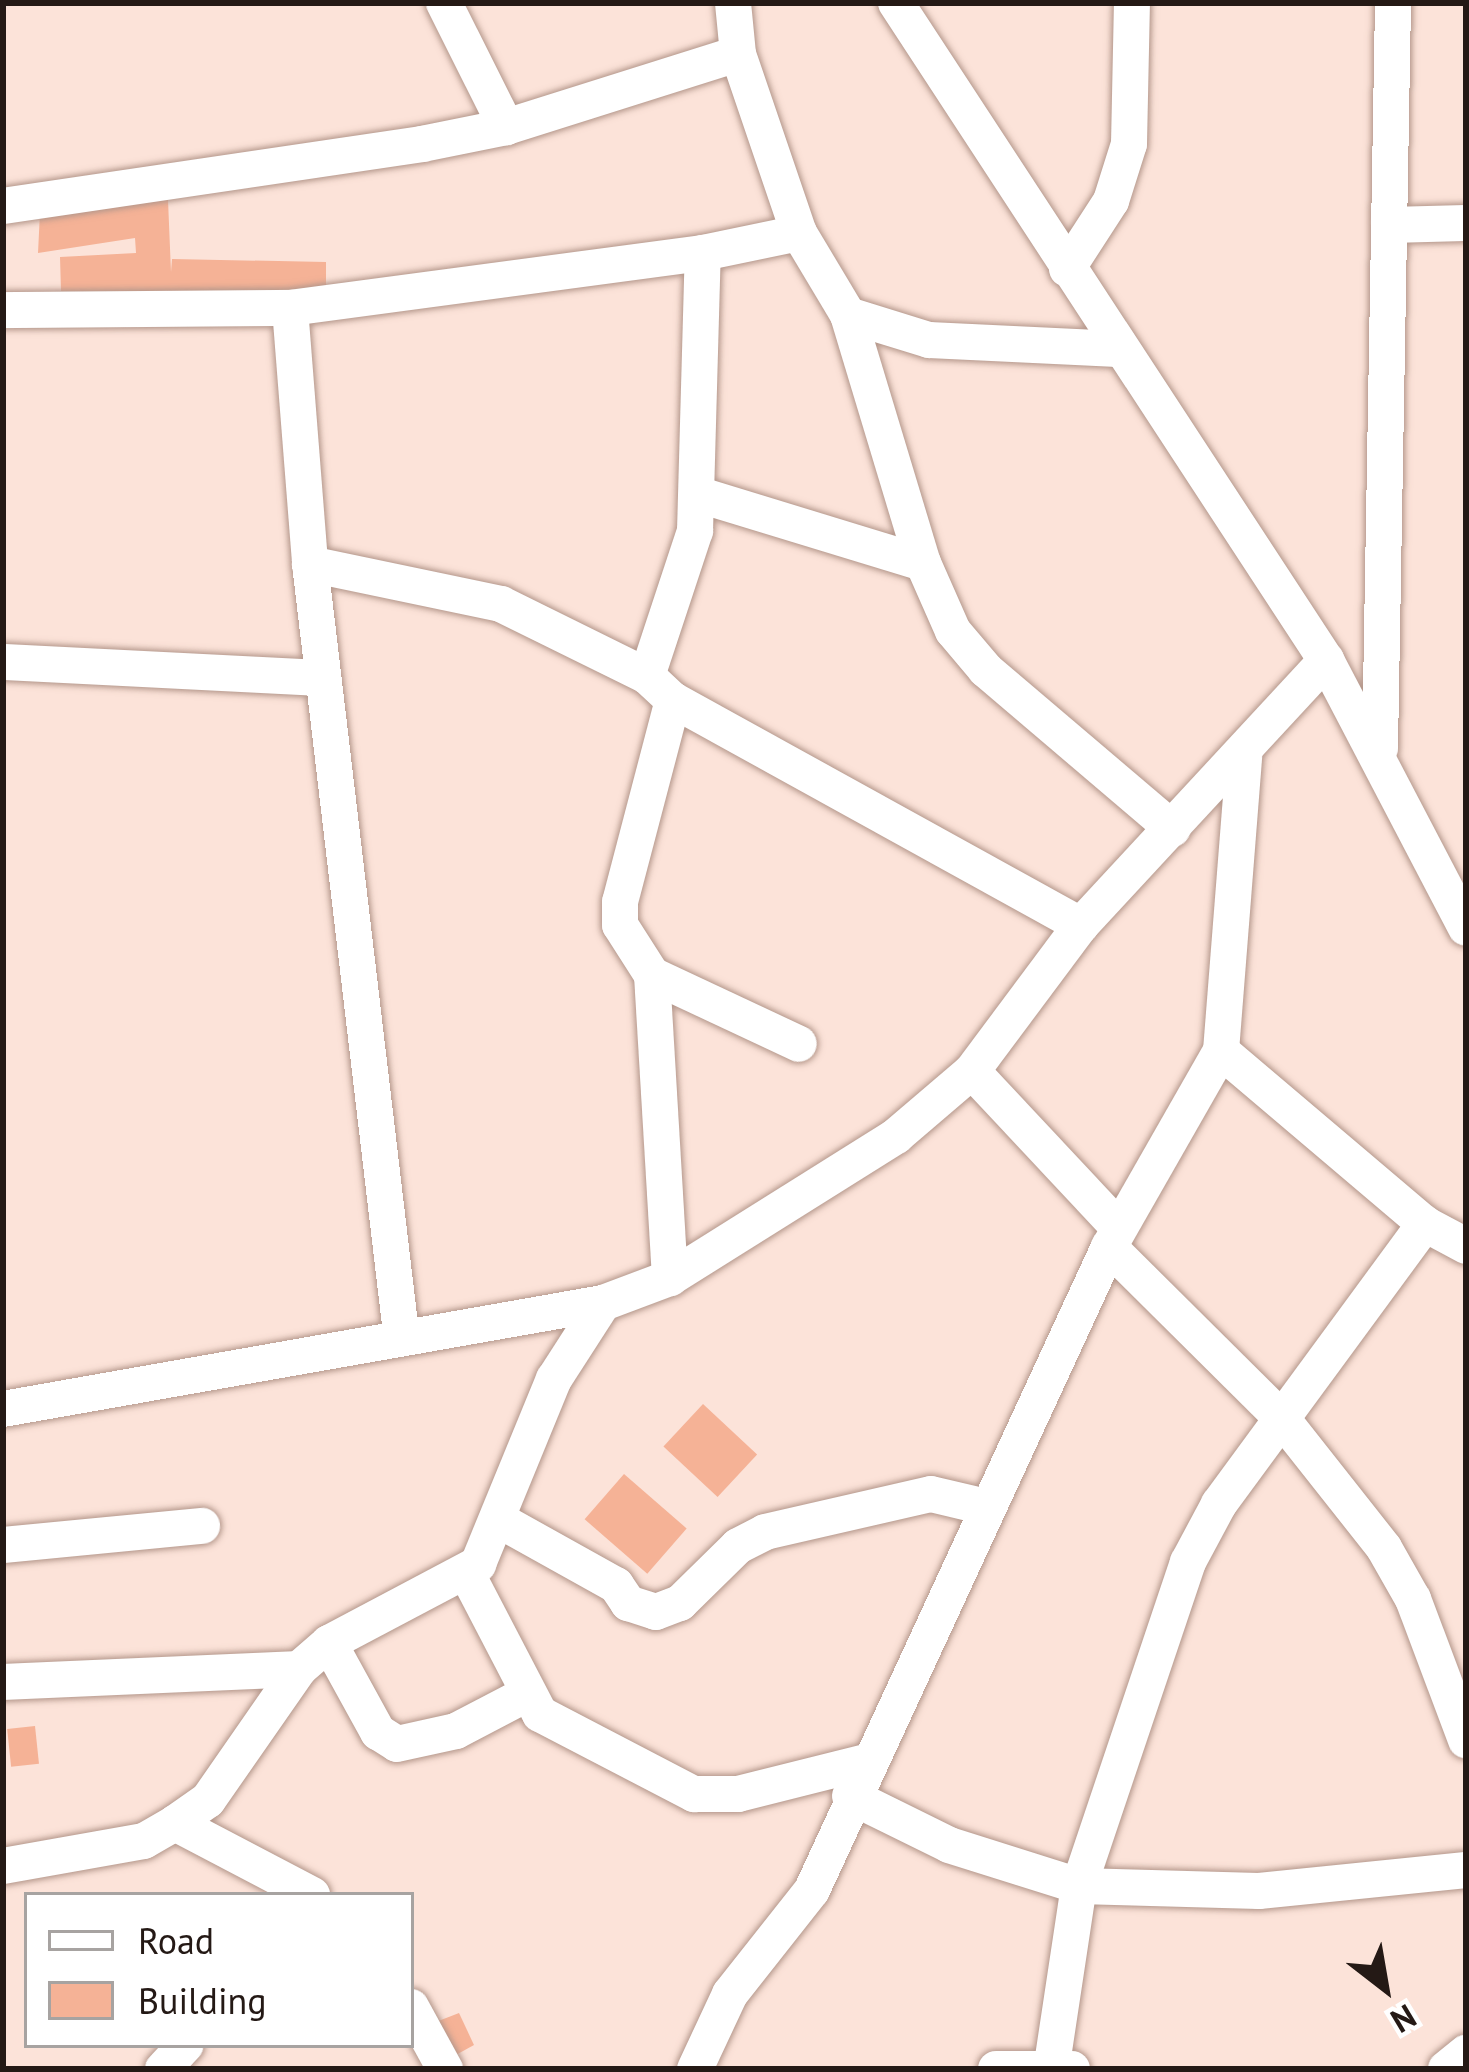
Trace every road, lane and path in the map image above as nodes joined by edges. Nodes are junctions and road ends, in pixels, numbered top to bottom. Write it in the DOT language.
graph roads {
  1 [pos="444,3"];
  2 [pos="733,3"];
  3 [pos="896,3"];
  4 [pos="1132,3"];
  5 [pos="1393,3"];
  6 [pos="738,53"];
  7 [pos="506,127"];
  8 [pos="3,206"];
  9 [pos="1466,223"];
  10 [pos="1389,225"];
  11 [pos="799,233"];
  12 [pos="703,254"];
  13 [pos="1067,269"];
  14 [pos="290,308"];
  15 [pos="3,310"];
  16 [pos="848,315"];
  17 [pos="1118,349"];
  18 [pos="700,495"];
  19 [pos="923,562"];
  20 [pos="310,564"];
  21 [pos="1326,660"];
  22 [pos="3,662"];
  23 [pos="323,678"];
  24 [pos="660,688"];
  25 [pos="1380,752"];
  26 [pos="1244,757"];
  27 [pos="1173,829"];
  28 [pos="1451,868"];
  29 [pos="1082,925"];
  30 [pos="1466,928"];
  31 [pos="652,976"];
  32 [pos="800,1044"];
  33 [pos="1221,1051"];
  34 [pos="972,1071"];
  35 [pos="1425,1224"];
  36 [pos="1114,1238"];
  37 [pos="1466,1246"];
  38 [pos="670,1278"];
  39 [pos="603,1303"];
  40 [pos="401,1333"];
  41 [pos="3,1409"];
  42 [pos="1283,1420"];
  43 [pos="986,1507"];
  44 [pos="499,1520"];
  45 [pos="202,1526"];
  46 [pos="3,1545"];
  47 [pos="466,1572"];
  48 [pos="329,1643"];
  49 [pos="299,1669"];
  50 [pos="3,1682"];
  51 [pos="525,1695"];
  52 [pos="1466,1740"];
  53 [pos="858,1779"];
  54 [pos="176,1823"];
  55 [pos="3,1866"];
  56 [pos="1466,1870"];
  57 [pos="1078,1886"];
  58 [pos="306,1892"];
  59 [pos="414,2012"];
  60 [pos="1466,2053"];
  61 [pos="1062,2067"];
  62 [pos="445,2069"];
  63 [pos="694,2069"];
  64 [pos="996,2069"];
  65 [pos="1446,2069"];
  1 -- 7 [label="street"];
  2 -- 6 [label="street"];
  3 -- 13 [label="street"];
  4 -- 13 [label="street"];
  5 -- 10 [label="street"];
  6 -- 7 [label="street"];
  6 -- 11 [label="street"];
  7 -- 8 [label="street"];
  9 -- 10 [label="street"];
  10 -- 25 [label="street"];
  11 -- 12 [label="street"];
  11 -- 16 [label="street"];
  12 -- 14 [label="street"];
  12 -- 18 [label="street"];
  13 -- 17 [label="street"];
  14 -- 15 [label="street"];
  14 -- 20 [label="street"];
  16 -- 17 [label="street"];
  16 -- 19 [label="street"];
  17 -- 21 [label="street"];
  18 -- 19 [label="street"];
  18 -- 24 [label="street"];
  19 -- 27 [label="street"];
  20 -- 23 [label="street"];
  20 -- 24 [label="street"];
  21 -- 25 [label="street"];
  21 -- 26 [label="street"];
  22 -- 23 [label="street"];
  23 -- 40 [label="street"];
  24 -- 29 [label="street"];
  24 -- 31 [label="street"];
  25 -- 28 [label="street"];
  26 -- 27 [label="street"];
  26 -- 33 [label="street"];
  27 -- 29 [label="street"];
  28 -- 30 [label="street"];
  29 -- 34 [label="street"];
  31 -- 32 [label="street"];
  31 -- 38 [label="street"];
  33 -- 35 [label="street"];
  33 -- 36 [label="street"];
  34 -- 36 [label="street"];
  34 -- 38 [label="street"];
  35 -- 37 [label="street"];
  35 -- 42 [label="street"];
  36 -- 42 [label="street"];
  36 -- 43 [label="street"];
  38 -- 39 [label="street"];
  39 -- 40 [label="street"];
  39 -- 44 [label="street"];
  40 -- 41 [label="street"];
  42 -- 52 [label="street"];
  42 -- 57 [label="street"];
  43 -- 44 [label="street"];
  43 -- 53 [label="street"];
  44 -- 47 [label="street"];
  45 -- 46 [label="street"];
  47 -- 48 [label="street"];
  47 -- 51 [label="street"];
  48 -- 49 [label="street"];
  48 -- 51 [label="street"];
  49 -- 50 [label="street"];
  49 -- 54 [label="street"];
  51 -- 53 [label="street"];
  53 -- 57 [label="street"];
  53 -- 63 [label="street"];
  54 -- 55 [label="street"];
  54 -- 58 [label="street"];
  56 -- 57 [label="street"];
  57 -- 61 [label="street"];
  59 -- 62 [label="street"];
  60 -- 65 [label="street"];
  61 -- 64 [label="street"];
}
